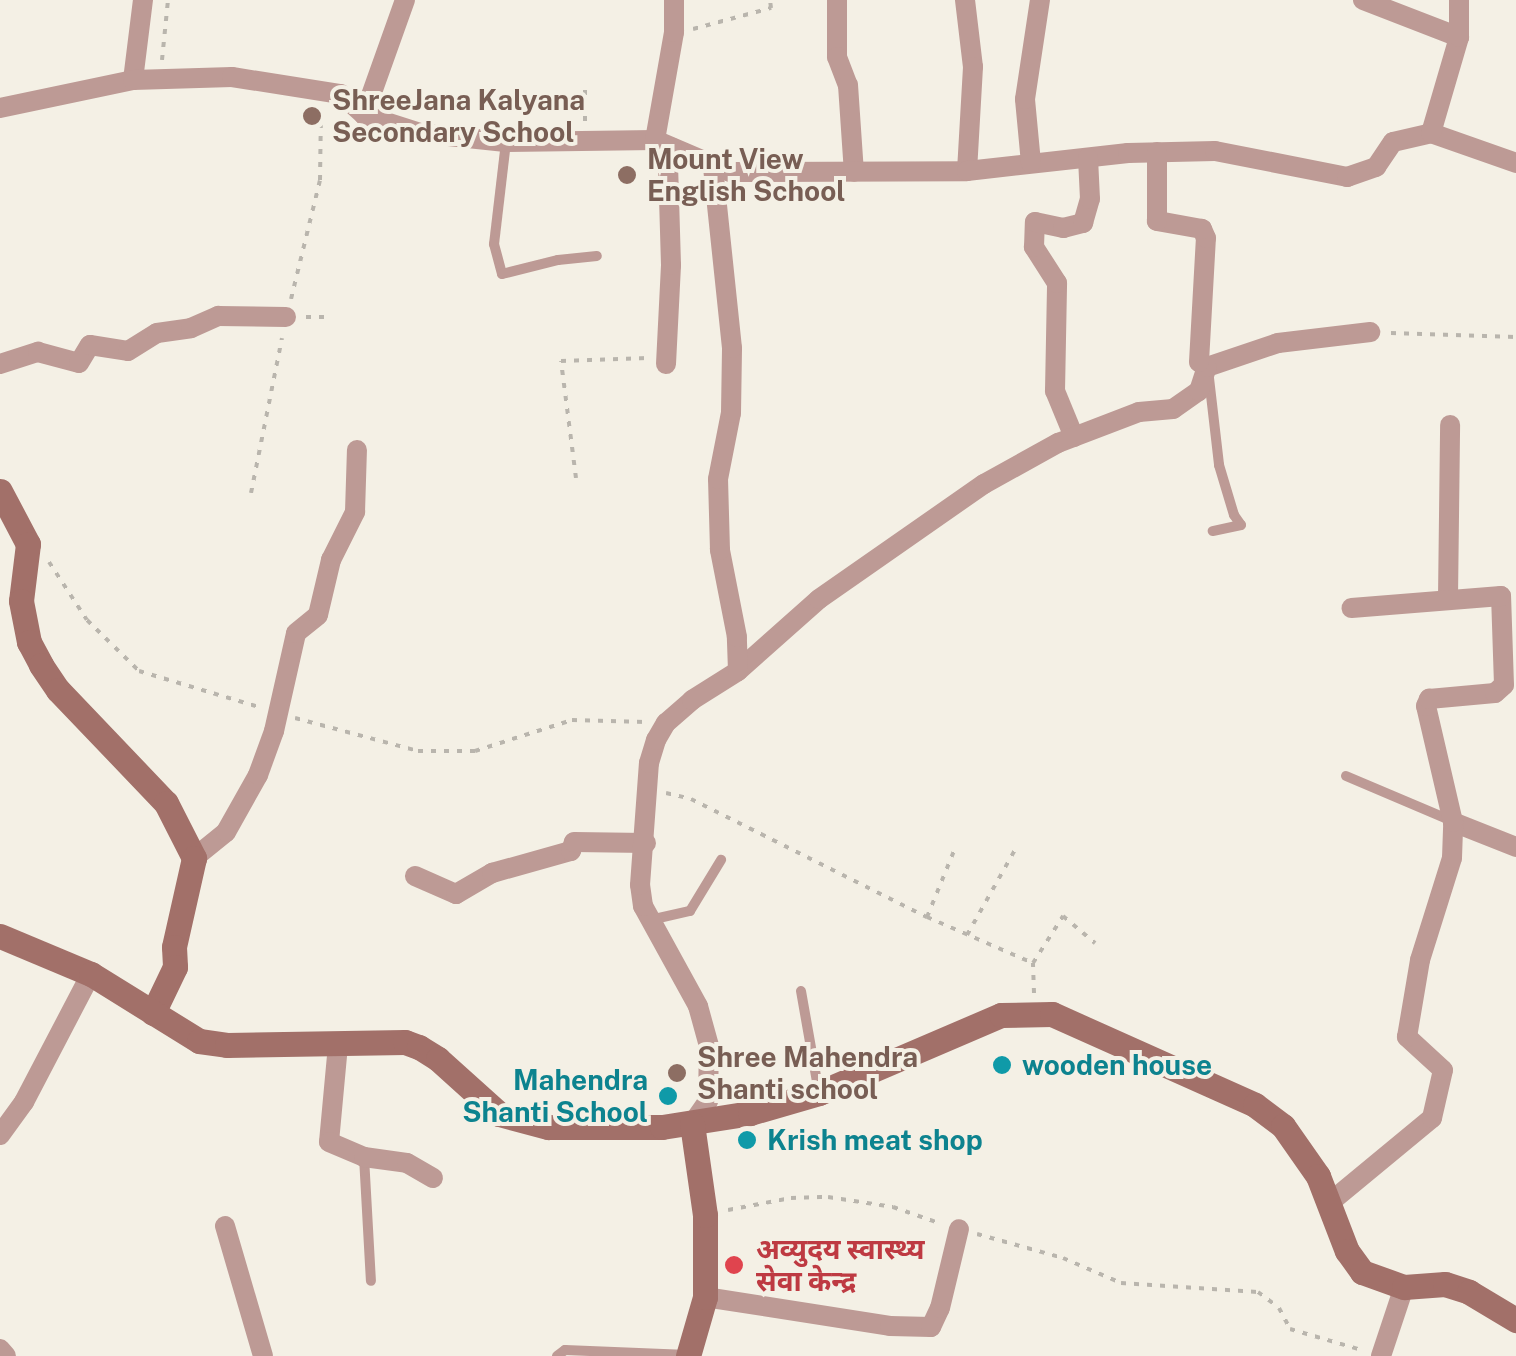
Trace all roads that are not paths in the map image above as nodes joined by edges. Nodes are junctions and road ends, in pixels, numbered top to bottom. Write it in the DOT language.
graph roads {
  1 [pos="143,0"];
  2 [pos="405,0"];
  3 [pos="674,0"];
  4 [pos="837,0"];
  5 [pos="965,0"];
  6 [pos="1040,0"];
  7 [pos="1363,0"];
  8 [pos="1459,0"];
  9 [pos="1459,37"];
  10 [pos="133,80"];
  11 [pos="0,108"];
  12 [pos="364,115"];
  13 [pos="1431,133"];
  14 [pos="506,142"];
  15 [pos="664,143"];
  16 [pos="1157,152"];
  17 [pos="1088,158"];
  18 [pos="1030,163"];
  19 [pos="1516,163"];
  20 [pos="713,168"];
  21 [pos="966,171"];
  22 [pos="854,172"];
  23 [pos="597,256"];
  24 [pos="286,317"];
  25 [pos="1370,332"];
  26 [pos="0,364"];
  27 [pos="666,364"];
  28 [pos="1207,367"];
  29 [pos="1450,425"];
  30 [pos="1074,437"];
  31 [pos="357,450"];
  32 [pos="0,491"];
  33 [pos="1213,531"];
  34 [pos="11,597"];
  35 [pos="1448,598"];
  36 [pos="1350,608"];
  37 [pos="738,672"];
  38 [pos="1346,776"];
  39 [pos="1453,822"];
  40 [pos="646,843"];
  41 [pos="1516,846"];
  42 [pos="194,858"];
  43 [pos="721,860"];
  44 [pos="415,876"];
  45 [pos="649,920"];
  46 [pos="0,936"];
  47 [pos="91,974"];
  48 [pos="801,991"];
  49 [pos="153,1013"];
  50 [pos="338,1045"];
  51 [pos="819,1093"];
  52 [pos="692,1124"];
  53 [pos="0,1136"];
  54 [pos="364,1157"];
  55 [pos="433,1178"];
  56 [pos="1328,1204"];
  57 [pos="226,1226"];
  58 [pos="959,1230"];
  59 [pos="371,1281"];
  60 [pos="1404,1287"];
  61 [pos="705,1298"];
  62 [pos="1514,1314"];
  63 [pos="0,1350"];
  64 [pos="6,1356"];
  65 [pos="264,1356"];
  66 [pos="557,1356"];
  67 [pos="688,1356"];
  68 [pos="1381,1356"];
  1 -- 10 [label="street"];
  2 -- 12 [label="street"];
  3 -- 15 [label="street"];
  4 -- 22 [label="street"];
  5 -- 21 [label="street"];
  6 -- 18 [label="street"];
  7 -- 9 [label="street"];
  8 -- 9 [label="street"];
  9 -- 13 [label="street"];
  10 -- 11 [label="street"];
  10 -- 12 [label="street"];
  12 -- 14 [label="street"];
  13 -- 16 [label="street"];
  13 -- 19 [label="street"];
  14 -- 15 [label="street"];
  14 -- 23 [label="lane"];
  15 -- 20 [label="street"];
  15 -- 27 [label="street"];
  16 -- 17 [label="street"];
  16 -- 28 [label="street"];
  17 -- 18 [label="street"];
  17 -- 30 [label="street"];
  18 -- 21 [label="street"];
  20 -- 22 [label="street"];
  20 -- 37 [label="street"];
  21 -- 22 [label="street"];
  24 -- 26 [label="street"];
  25 -- 28 [label="street"];
  28 -- 30 [label="street"];
  28 -- 33 [label="lane"];
  29 -- 35 [label="street"];
  30 -- 37 [label="street"];
  31 -- 42 [label="street"];
  32 -- 34 [label="main road"];
  34 -- 42 [label="main road"];
  35 -- 36 [label="street"];
  35 -- 39 [label="street"];
  37 -- 40 [label="street"];
  38 -- 39 [label="lane"];
  39 -- 41 [label="street"];
  39 -- 56 [label="street"];
  40 -- 44 [label="street"];
  40 -- 45 [label="street"];
  42 -- 49 [label="main road"];
  43 -- 45 [label="lane"];
  45 -- 52 [label="street"];
  46 -- 47 [label="main road"];
  47 -- 49 [label="main road"];
  47 -- 53 [label="street"];
  48 -- 51 [label="lane"];
  49 -- 50 [label="main road"];
  50 -- 52 [label="main road"];
  50 -- 54 [label="street"];
  51 -- 52 [label="main road"];
  51 -- 56 [label="main road"];
  52 -- 61 [label="main road"];
  54 -- 55 [label="street"];
  54 -- 59 [label="lane"];
  56 -- 60 [label="main road"];
  57 -- 65 [label="street"];
  58 -- 61 [label="street"];
  60 -- 62 [label="main road"];
  60 -- 68 [label="street"];
  61 -- 67 [label="main road"];
  63 -- 64 [label="street"];
  66 -- 67 [label="lane"];
}
